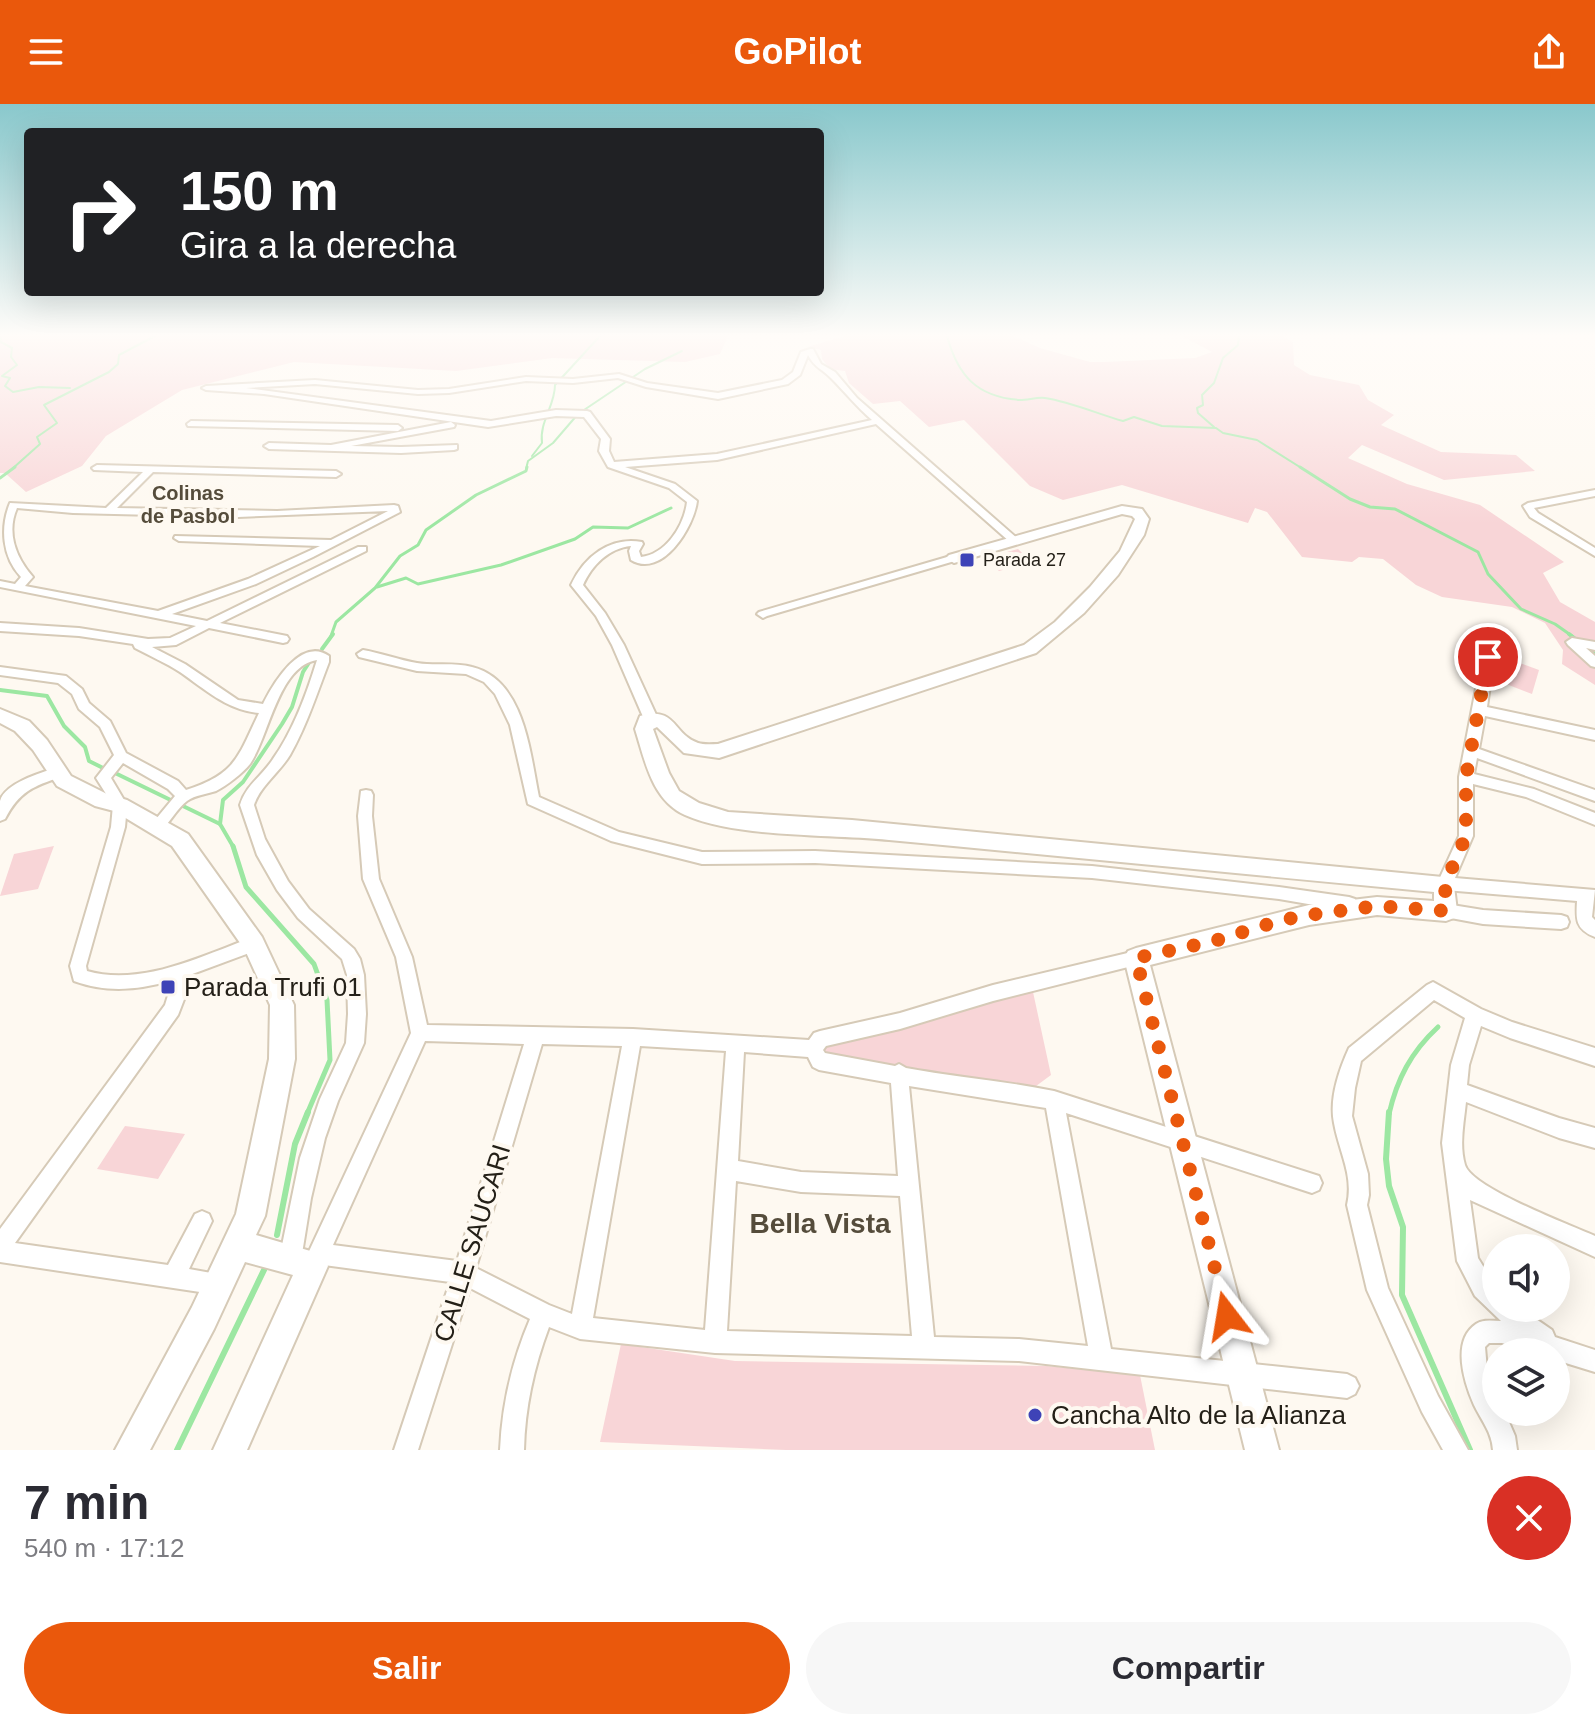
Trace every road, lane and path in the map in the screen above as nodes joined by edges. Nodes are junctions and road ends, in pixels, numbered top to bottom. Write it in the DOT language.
graph roads {
  1 [pos="313,399"];
  2 [pos="853,399"];
  3 [pos="879,421"];
  4 [pos="191,424"];
  5 [pos="495,424"];
  6 [pos="422,429"];
  7 [pos="269,446"];
  8 [pos="335,446"];
  9 [pos="454,447"];
  10 [pos="611,465"];
  11 [pos="97,468"];
  12 [pos="149,471"];
  13 [pos="336,474"];
  14 [pos="1595,493"];
  15 [pos="110,510"];
  16 [pos="179,538"];
  17 [pos="1014,540"];
  18 [pos="333,543"];
  19 [pos="362,549"];
  20 [pos="1595,553"];
  21 [pos="954,558"];
  22 [pos="0,584"];
  23 [pos="18,587"];
  24 [pos="159,614"];
  25 [pos="763,614"];
  26 [pos="211,624"];
  27 [pos="0,627"];
  28 [pos="283,639"];
  29 [pos="1486,640"];
  30 [pos="126,641"];
  31 [pos="1595,646"];
  32 [pos="363,654"];
  33 [pos="1595,663"];
  34 [pos="0,671"];
  35 [pos="269,709"];
  36 [pos="1480,710"];
  37 [pos="0,715"];
  38 [pos="651,719"];
  39 [pos="1595,735"];
  40 [pos="1471,751"];
  41 [pos="121,756"];
  42 [pos="56,773"];
  43 [pos="1466,777"];
  44 [pos="366,795"];
  45 [pos="183,796"];
  46 [pos="1595,796"];
  47 [pos="120,805"];
  48 [pos="0,815"];
  49 [pos="1595,819"];
  50 [pos="158,825"];
  51 [pos="1445,884"];
  52 [pos="1590,895"];
  53 [pos="1377,906"];
  54 [pos="1446,911"];
  55 [pos="1561,922"];
  56 [pos="1595,930"];
  57 [pos="254,944"];
  58 [pos="1136,958"];
  59 [pos="178,972"];
  60 [pos="1475,1015"];
  61 [pos="420,1033"];
  62 [pos="536,1034"];
  63 [pos="633,1037"];
  64 [pos="736,1044"];
  65 [pos="813,1049"];
  66 [pos="1595,1057"];
  67 [pos="899,1073"];
  68 [pos="1457,1090"];
  69 [pos="1054,1100"];
  70 [pos="1595,1138"];
  71 [pos="1183,1141"];
  72 [pos="727,1169"];
  73 [pos="1456,1173"];
  74 [pos="1312,1183"];
  75 [pos="909,1186"];
  76 [pos="202,1221"];
  77 [pos="239,1245"];
  78 [pos="1595,1247"];
  79 [pos="0,1248"];
  80 [pos="307,1260"];
  81 [pos="464,1273"];
  82 [pos="173,1277"];
  83 [pos="220,1284"];
  84 [pos="1482,1286"];
  85 [pos="543,1314"];
  86 [pos="1521,1322"];
  87 [pos="580,1328"];
  88 [pos="1524,1338"];
  89 [pos="1545,1338"];
  90 [pos="715,1342"];
  91 [pos="924,1348"];
  92 [pos="1570,1352"];
  93 [pos="1101,1357"];
  94 [pos="1595,1361"];
  95 [pos="1241,1374"];
  96 [pos="1347,1386"];
  97 [pos="1482,1397"];
  98 [pos="1498,1426"];
  99 [pos="132,1450"];
  100 [pos="230,1450"];
  101 [pos="406,1450"];
  102 [pos="512,1450"];
  103 [pos="1262,1450"];
  104 [pos="1456,1450"];
  105 [pos="1505,1450"];
  1 -- 5 [label="street"];
  2 -- 3 [label="street"];
  3 -- 10 [label="street"];
  3 -- 17 [label="street"];
  4 -- 6 [label="street"];
  5 -- 6 [label="street"];
  5 -- 10 [label="street"];
  6 -- 8 [label="street"];
  7 -- 8 [label="street"];
  8 -- 9 [label="street"];
  10 -- 38 [label="street"];
  11 -- 12 [label="street"];
  12 -- 13 [label="street"];
  12 -- 15 [label="street"];
  14 -- 20 [label="street"];
  15 -- 18 [label="street"];
  15 -- 23 [label="street"];
  16 -- 18 [label="street"];
  17 -- 21 [label="street"];
  17 -- 38 [label="street"];
  18 -- 24 [label="street"];
  19 -- 26 [label="street"];
  21 -- 25 [label="street"];
  22 -- 23 [label="street"];
  23 -- 24 [label="street"];
  24 -- 26 [label="street"];
  26 -- 28 [label="street"];
  26 -- 30 [label="street"];
  27 -- 30 [label="street"];
  29 -- 36 [label="street"];
  30 -- 35 [label="street"];
  31 -- 33 [label="street"];
  32 -- 53 [label="street"];
  34 -- 41 [label="street"];
  35 -- 45 [label="street"];
  35 -- 80 [label="street"];
  36 -- 39 [label="street"];
  36 -- 40 [label="street"];
  37 -- 42 [label="street"];
  38 -- 51 [label="street"];
  40 -- 43 [label="street"];
  40 -- 46 [label="street"];
  41 -- 45 [label="street"];
  41 -- 47 [label="street"];
  42 -- 47 [label="street"];
  42 -- 48 [label="street"];
  43 -- 49 [label="street"];
  43 -- 51 [label="street"];
  44 -- 61 [label="street"];
  45 -- 50 [label="street"];
  47 -- 50 [label="street"];
  47 -- 59 [label="street"];
  50 -- 57 [label="street"];
  51 -- 52 [label="street"];
  51 -- 54 [label="street"];
  52 -- 56 [label="street"];
  53 -- 54 [label="street"];
  53 -- 58 [label="street"];
  54 -- 55 [label="street"];
  57 -- 59 [label="street"];
  57 -- 77 [label="street"];
  58 -- 65 [label="street"];
  58 -- 71 [label="street"];
  59 -- 79 [label="street"];
  60 -- 66 [label="street"];
  60 -- 68 [label="street"];
  60 -- 104 [label="street"];
  61 -- 62 [label="street"];
  61 -- 80 [label="street"];
  62 -- 63 [label="street"];
  62 -- 81 [label="street, CALLE SAUCARI"];
  63 -- 64 [label="street"];
  63 -- 87 [label="street"];
  64 -- 65 [label="street"];
  64 -- 72 [label="street"];
  65 -- 67 [label="street"];
  67 -- 69 [label="street"];
  67 -- 75 [label="street"];
  68 -- 70 [label="street"];
  68 -- 73 [label="street"];
  69 -- 71 [label="street"];
  69 -- 93 [label="street"];
  71 -- 74 [label="street"];
  71 -- 95 [label="street"];
  72 -- 75 [label="street"];
  72 -- 90 [label="street"];
  73 -- 78 [label="street"];
  73 -- 84 [label="street"];
  75 -- 91 [label="street"];
  76 -- 82 [label="street"];
  77 -- 80 [label="street"];
  77 -- 83 [label="street"];
  79 -- 82 [label="street"];
  80 -- 81 [label="street"];
  80 -- 100 [label="street"];
  81 -- 85 [label="street"];
  81 -- 101 [label="street, CALLE SAUCARI"];
  82 -- 83 [label="street"];
  83 -- 99 [label="street"];
  85 -- 87 [label="street"];
  85 -- 102 [label="street"];
  86 -- 89 [label="street"];
  87 -- 90 [label="street"];
  88 -- 97 [label="street"];
  90 -- 91 [label="street"];
  91 -- 93 [label="street"];
  92 -- 94 [label="street"];
  93 -- 95 [label="street"];
  95 -- 96 [label="street"];
  95 -- 103 [label="street"];
  98 -- 105 [label="street"];
}
